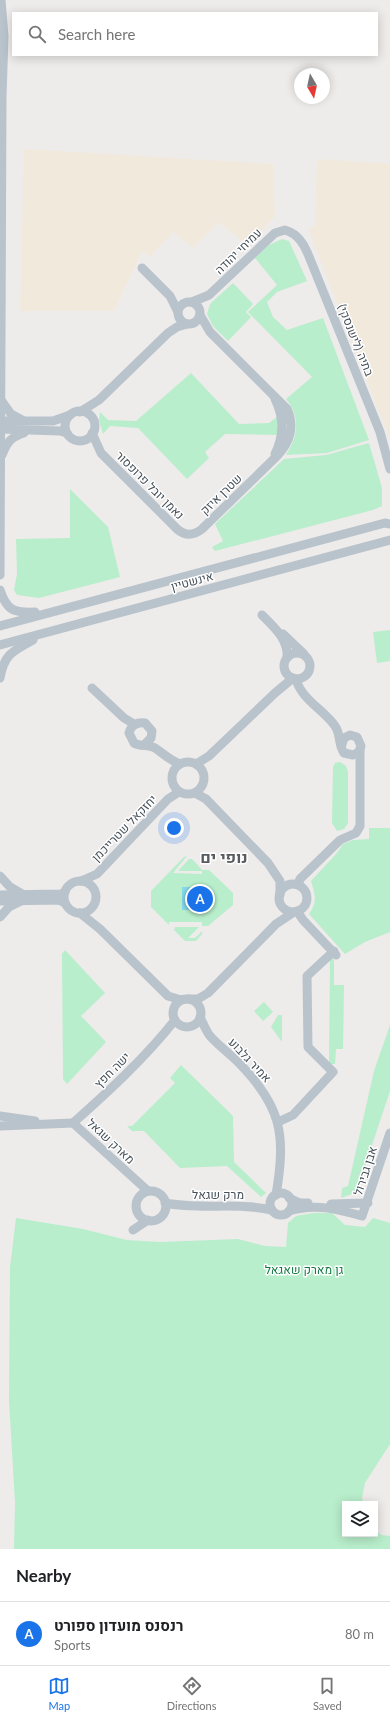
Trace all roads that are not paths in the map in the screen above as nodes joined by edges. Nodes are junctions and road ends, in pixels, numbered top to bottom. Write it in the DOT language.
graph roads {
  1 [pos="1,0"];
  2 [pos="285,230"];
  3 [pos="142,268"];
  4 [pos="210,295"];
  5 [pos="170,296"];
  6 [pos="189,302"];
  7 [pos="178,313"];
  8 [pos="200,314"];
  9 [pos="189,324"];
  10 [pos="210,332"];
  11 [pos="168,333"];
  12 [pos="1,400"];
  13 [pos="99,400"];
  14 [pos="80,412"];
  15 [pos="70,415"];
  16 [pos="23,421"];
  17 [pos="0,425"];
  18 [pos="93,429"];
  19 [pos="30,431"];
  20 [pos="67,433"];
  21 [pos="80,441"];
  22 [pos="101,453"];
  23 [pos="1,460"];
  24 [pos="390,469"];
  25 [pos="390,524"];
  26 [pos="182,533"];
  27 [pos="390,540"];
  28 [pos="0,575"];
  29 [pos="0,590"];
  30 [pos="58,609"];
  31 [pos="262,615"];
  32 [pos="0,626"];
  33 [pos="274,627"];
  34 [pos="45,634"];
  35 [pos="0,645"];
  36 [pos="306,656"];
  37 [pos="287,658"];
  38 [pos="308,673"];
  39 [pos="292,677"];
  40 [pos="0,678"];
  41 [pos="92,688"];
  42 [pos="132,727"];
  43 [pos="350,735"];
  44 [pos="148,741"];
  45 [pos="340,747"];
  46 [pos="360,749"];
  47 [pos="350,756"];
  48 [pos="199,767"];
  49 [pos="176,768"];
  50 [pos="360,774"];
  51 [pos="172,784"];
  52 [pos="198,791"];
  53 [pos="179,792"];
  54 [pos="168,800"];
  55 [pos="268,862"];
  56 [pos="97,874"];
  57 [pos="0,876"];
  58 [pos="81,881"];
  59 [pos="297,885"];
  60 [pos="94,890"];
  61 [pos="65,892"];
  62 [pos="0,894"];
  63 [pos="280,895"];
  64 [pos="22,898"];
  65 [pos="0,901"];
  66 [pos="65,903"];
  67 [pos="282,906"];
  68 [pos="91,908"];
  69 [pos="295,912"];
  70 [pos="80,913"];
  71 [pos="0,917"];
  72 [pos="276,924"];
  73 [pos="100,929"];
  74 [pos="208,993"];
  75 [pos="168,996"];
  76 [pos="185,1000"];
  77 [pos="173,1010"];
  78 [pos="200,1014"];
  79 [pos="182,1024"];
  80 [pos="209,1035"];
  81 [pos="0,1116"];
  82 [pos="278,1122"];
  83 [pos="44,1123"];
  84 [pos="74,1123"];
  85 [pos="0,1126"];
  86 [pos="390,1133"];
  87 [pos="279,1173"];
  88 [pos="131,1177"];
  89 [pos="148,1191"];
  90 [pos="139,1196"];
  91 [pos="288,1196"];
  92 [pos="274,1197"];
  93 [pos="368,1203"];
  94 [pos="254,1206"];
  95 [pos="165,1207"];
  96 [pos="272,1210"];
  97 [pos="289,1211"];
  98 [pos="144,1221"];
  99 [pos="133,1230"];
  1 -- 12 [label="street"];
  2 -- 4 [label="street, עמיחי יהודה"];
  2 -- 24 [label="street, בתיה (לישנסקי)"];
  3 -- 5 [label="street"];
  4 -- 6 [label="street, עמיחי יהודה"];
  4 -- 8 [label="street, עמיחי יהודה"];
  5 -- 6 [label="street"];
  5 -- 7 [label="street"];
  6 -- 7 [label="street"];
  6 -- 8 [label="street"];
  7 -- 9 [label="street"];
  7 -- 11 [label="street"];
  8 -- 9 [label="street"];
  8 -- 10 [label="street, שטרן איזק"];
  9 -- 10 [label="street, שטרן איזק"];
  9 -- 11 [label="street"];
  10 -- 26 [label="street, שטרן איזק"];
  11 -- 13 [label="street"];
  12 -- 16 [label="street"];
  12 -- 17 [label="street"];
  13 -- 14 [label="street"];
  13 -- 18 [label="street"];
  14 -- 15 [label="street"];
  14 -- 18 [label="street"];
  15 -- 16 [label="street"];
  15 -- 20 [label="street"];
  16 -- 17 [label="street"];
  17 -- 19 [label="street"];
  17 -- 23 [label="street"];
  18 -- 21 [label="street"];
  18 -- 22 [label="street, נאמן יובל פרופסור"];
  19 -- 20 [label="street"];
  19 -- 23 [label="street"];
  20 -- 21 [label="street"];
  21 -- 22 [label="street, נאמן יובל פרופסור"];
  22 -- 26 [label="street, נאמן יובל פרופסור"];
  23 -- 28 [label="street"];
  25 -- 30 [label="street, אינשטיין"];
  27 -- 34 [label="street, אינשטיין"];
  29 -- 30 [label="street"];
  30 -- 32 [label="street, אינשטיין"];
  31 -- 33 [label="street"];
  33 -- 36 [label="street"];
  33 -- 37 [label="street"];
  34 -- 35 [label="street, אינשטיין"];
  34 -- 40 [label="street"];
  36 -- 37 [label="street"];
  36 -- 38 [label="street"];
  37 -- 39 [label="street"];
  38 -- 39 [label="street"];
  38 -- 43 [label="street"];
  39 -- 45 [label="street"];
  39 -- 48 [label="street"];
  41 -- 42 [label="street"];
  42 -- 44 [label="street"];
  42 -- 44 [label="street"];
  43 -- 45 [label="street"];
  43 -- 46 [label="street"];
  44 -- 49 [label="street"];
  45 -- 47 [label="street"];
  46 -- 47 [label="street"];
  46 -- 50 [label="street"];
  47 -- 50 [label="street"];
  48 -- 49 [label="street"];
  48 -- 52 [label="street"];
  49 -- 51 [label="street"];
  50 -- 59 [label="street"];
  51 -- 53 [label="street"];
  51 -- 54 [label="street, יחזקאל שטרייכמן"];
  52 -- 53 [label="street"];
  52 -- 55 [label="street"];
  53 -- 54 [label="street, יחזקאל שטרייכמן"];
  54 -- 56 [label="street, יחזקאל שטרייכמן"];
  55 -- 59 [label="street"];
  55 -- 63 [label="street"];
  56 -- 58 [label="street, יחזקאל שטרייכמן"];
  56 -- 60 [label="street, יחזקאל שטרייכמן"];
  57 -- 64 [label="street"];
  58 -- 60 [label="street"];
  58 -- 61 [label="street"];
  59 -- 63 [label="street"];
  59 -- 69 [label="street"];
  60 -- 68 [label="street"];
  61 -- 64 [label="street"];
  61 -- 66 [label="street"];
  62 -- 64 [label="street"];
  63 -- 67 [label="street"];
  64 -- 65 [label="street"];
  64 -- 66 [label="street"];
  64 -- 71 [label="street"];
  66 -- 70 [label="street"];
  67 -- 69 [label="street"];
  67 -- 72 [label="street"];
  68 -- 70 [label="street"];
  68 -- 73 [label="street"];
  69 -- 72 [label="street"];
  69 -- 82 [label="street"];
  70 -- 73 [label="street"];
  72 -- 74 [label="street"];
  73 -- 75 [label="street"];
  74 -- 76 [label="street"];
  74 -- 78 [label="street"];
  75 -- 76 [label="street"];
  75 -- 77 [label="street"];
  76 -- 77 [label="street"];
  76 -- 78 [label="street"];
  77 -- 79 [label="street"];
  78 -- 79 [label="street"];
  78 -- 80 [label="street, אמיר גלבוע"];
  79 -- 80 [label="street, אמיר גלבוע"];
  79 -- 84 [label="street, ישה חפץ"];
  80 -- 82 [label="street, אמיר גלבוע"];
  81 -- 83 [label="street"];
  82 -- 87 [label="street, אמיר גלבוע"];
  83 -- 84 [label="street"];
  83 -- 85 [label="street"];
  84 -- 88 [label="street, מארק שגאל"];
  86 -- 93 [label="street, אבן גבירול"];
  87 -- 91 [label="street, אמיר גלבוע"];
  87 -- 92 [label="street, אמיר גלבוע"];
  88 -- 89 [label="street"];
  88 -- 90 [label="street"];
  89 -- 90 [label="street"];
  89 -- 95 [label="street"];
  90 -- 98 [label="street"];
  91 -- 92 [label="street"];
  91 -- 93 [label="street"];
  91 -- 97 [label="street"];
  92 -- 94 [label="street, מרק שגאל"];
  92 -- 96 [label="street"];
  93 -- 97 [label="street, אבן גבירול"];
  94 -- 95 [label="street, מרק שגאל"];
  94 -- 96 [label="street, מרק שגאל"];
  95 -- 98 [label="street"];
  96 -- 97 [label="street"];
  98 -- 99 [label="street"];
}
